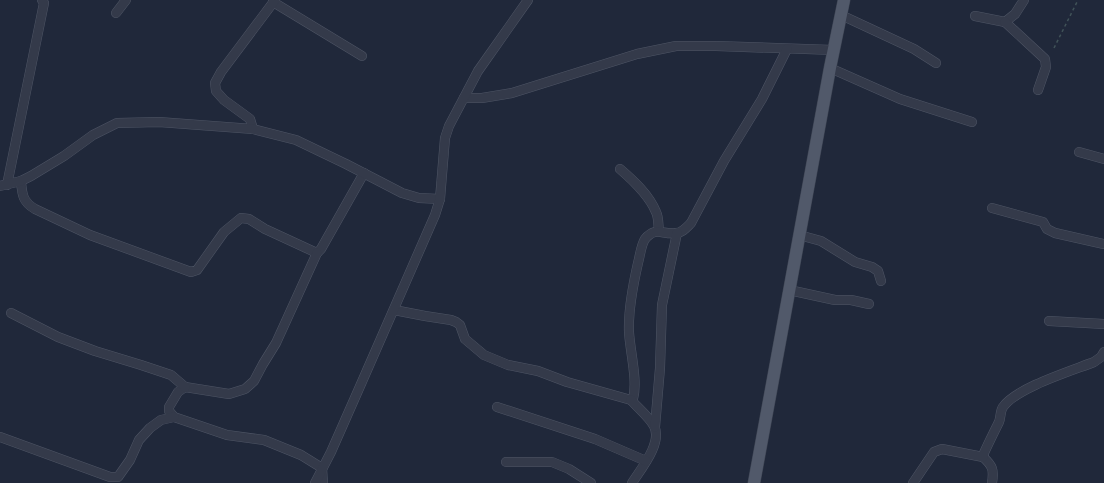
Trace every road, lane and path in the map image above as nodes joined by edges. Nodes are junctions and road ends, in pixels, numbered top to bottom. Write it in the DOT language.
graph roads {
  1 [pos="42,0"];
  2 [pos="126,0"];
  3 [pos="528,0"];
  4 [pos="844,0"];
  5 [pos="1024,0"];
  6 [pos="1078,0"];
  7 [pos="274,1"];
  8 [pos="116,12"];
  9 [pos="841,15"];
  10 [pos="975,16"];
  11 [pos="1005,22"];
  12 [pos="1054,48"];
  13 [pos="787,49"];
  14 [pos="834,50"];
  15 [pos="362,56"];
  16 [pos="936,63"];
  17 [pos="830,68"];
  18 [pos="1038,90"];
  19 [pos="464,98"];
  20 [pos="972,122"];
  21 [pos="253,129"];
  22 [pos="1079,152"];
  23 [pos="1104,159"];
  24 [pos="620,169"];
  25 [pos="364,174"];
  26 [pos="21,181"];
  27 [pos="4,186"];
  28 [pos="440,199"];
  29 [pos="992,208"];
  30 [pos="659,231"];
  31 [pos="677,233"];
  32 [pos="799,234"];
  33 [pos="1104,244"];
  34 [pos="316,253"];
  35 [pos="881,281"];
  36 [pos="790,290"];
  37 [pos="869,304"];
  38 [pos="394,310"];
  39 [pos="11,313"];
  40 [pos="1049,321"];
  41 [pos="1104,324"];
  42 [pos="1104,352"];
  43 [pos="185,387"];
  44 [pos="631,400"];
  45 [pos="497,407"];
  46 [pos="174,417"];
  47 [pos="654,427"];
  48 [pos="0,437"];
  49 [pos="983,457"];
  50 [pos="646,461"];
  51 [pos="506,462"];
  52 [pos="322,468"];
  53 [pos="315,483"];
  54 [pos="323,483"];
  55 [pos="591,483"];
  56 [pos="632,483"];
  57 [pos="754,483"];
  58 [pos="913,483"];
  59 [pos="992,483"];
  1 -- 27 [label="street"];
  2 -- 8 [label="street"];
  3 -- 19 [label="street"];
  4 -- 9 [label="main road"];
  5 -- 11 [label="street"];
  6 -- 12 [label="path"];
  7 -- 15 [label="street"];
  7 -- 21 [label="street"];
  9 -- 14 [label="main road"];
  9 -- 16 [label="street"];
  10 -- 11 [label="street"];
  11 -- 18 [label="street"];
  13 -- 14 [label="street"];
  13 -- 19 [label="street"];
  13 -- 31 [label="street"];
  14 -- 17 [label="main road"];
  17 -- 20 [label="street"];
  17 -- 32 [label="main road"];
  19 -- 28 [label="street"];
  21 -- 25 [label="street"];
  21 -- 26 [label="street"];
  22 -- 23 [label="street"];
  24 -- 30 [label="street"];
  25 -- 28 [label="street"];
  25 -- 34 [label="street"];
  26 -- 27 [label="street"];
  26 -- 34 [label="street"];
  28 -- 38 [label="street"];
  29 -- 33 [label="street"];
  30 -- 31 [label="street"];
  30 -- 44 [label="street"];
  31 -- 47 [label="street"];
  32 -- 35 [label="street"];
  32 -- 36 [label="main road"];
  34 -- 43 [label="street"];
  36 -- 37 [label="street"];
  36 -- 57 [label="main road"];
  38 -- 44 [label="street"];
  38 -- 52 [label="street"];
  39 -- 43 [label="street"];
  40 -- 41 [label="street"];
  42 -- 49 [label="street"];
  43 -- 46 [label="street"];
  44 -- 47 [label="street"];
  45 -- 50 [label="street"];
  46 -- 48 [label="street"];
  46 -- 52 [label="street"];
  47 -- 50 [label="street"];
  49 -- 58 [label="street"];
  49 -- 59 [label="street"];
  50 -- 56 [label="street"];
  51 -- 55 [label="street"];
  52 -- 53 [label="street"];
  52 -- 54 [label="street"];
}
